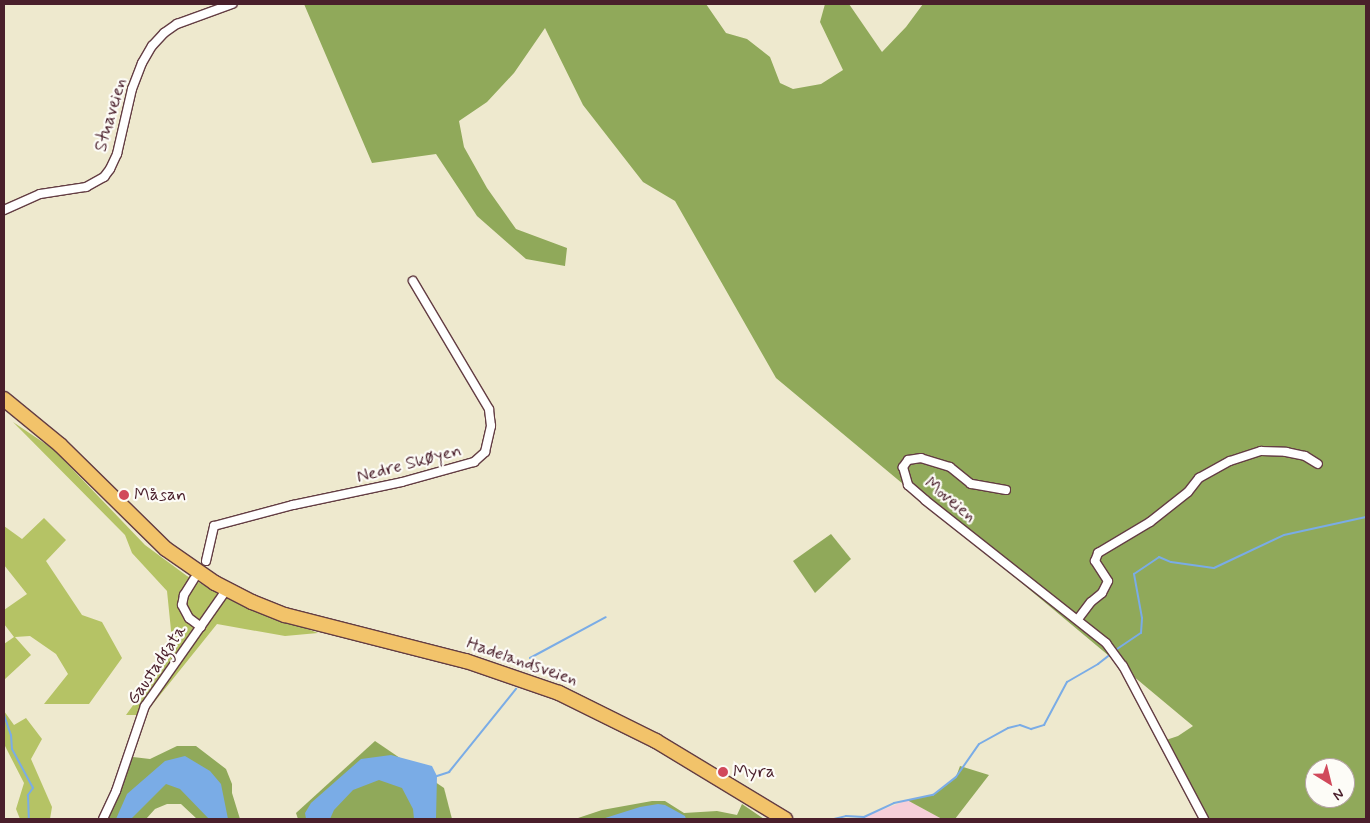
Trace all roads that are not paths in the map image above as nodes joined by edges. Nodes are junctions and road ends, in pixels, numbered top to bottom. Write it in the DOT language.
graph roads {
  1 [pos="232,4"];
  2 [pos="4,210"];
  3 [pos="413,281"];
  4 [pos="4,399"];
  5 [pos="1318,464"];
  6 [pos="1006,490"];
  7 [pos="206,561"];
  8 [pos="194,579"];
  9 [pos="227,589"];
  10 [pos="1078,619"];
  11 [pos="201,627"];
  12 [pos="104,819"];
  13 [pos="786,819"];
  14 [pos="1204,819"];
  1 -- 2 [label="street, Stuaveien"];
  3 -- 7 [label="street, Nedre Skøyen"];
  4 -- 9 [label="highway, Hadelandsveien"];
  5 -- 10 [label="street"];
  6 -- 10 [label="street, Moveien"];
  8 -- 11 [label="street"];
  9 -- 11 [label="street, Gaustadgata"];
  9 -- 13 [label="highway, Hadelandsveien"];
  10 -- 14 [label="street, Moveien"];
  11 -- 12 [label="street, Gaustadgata"];
}
